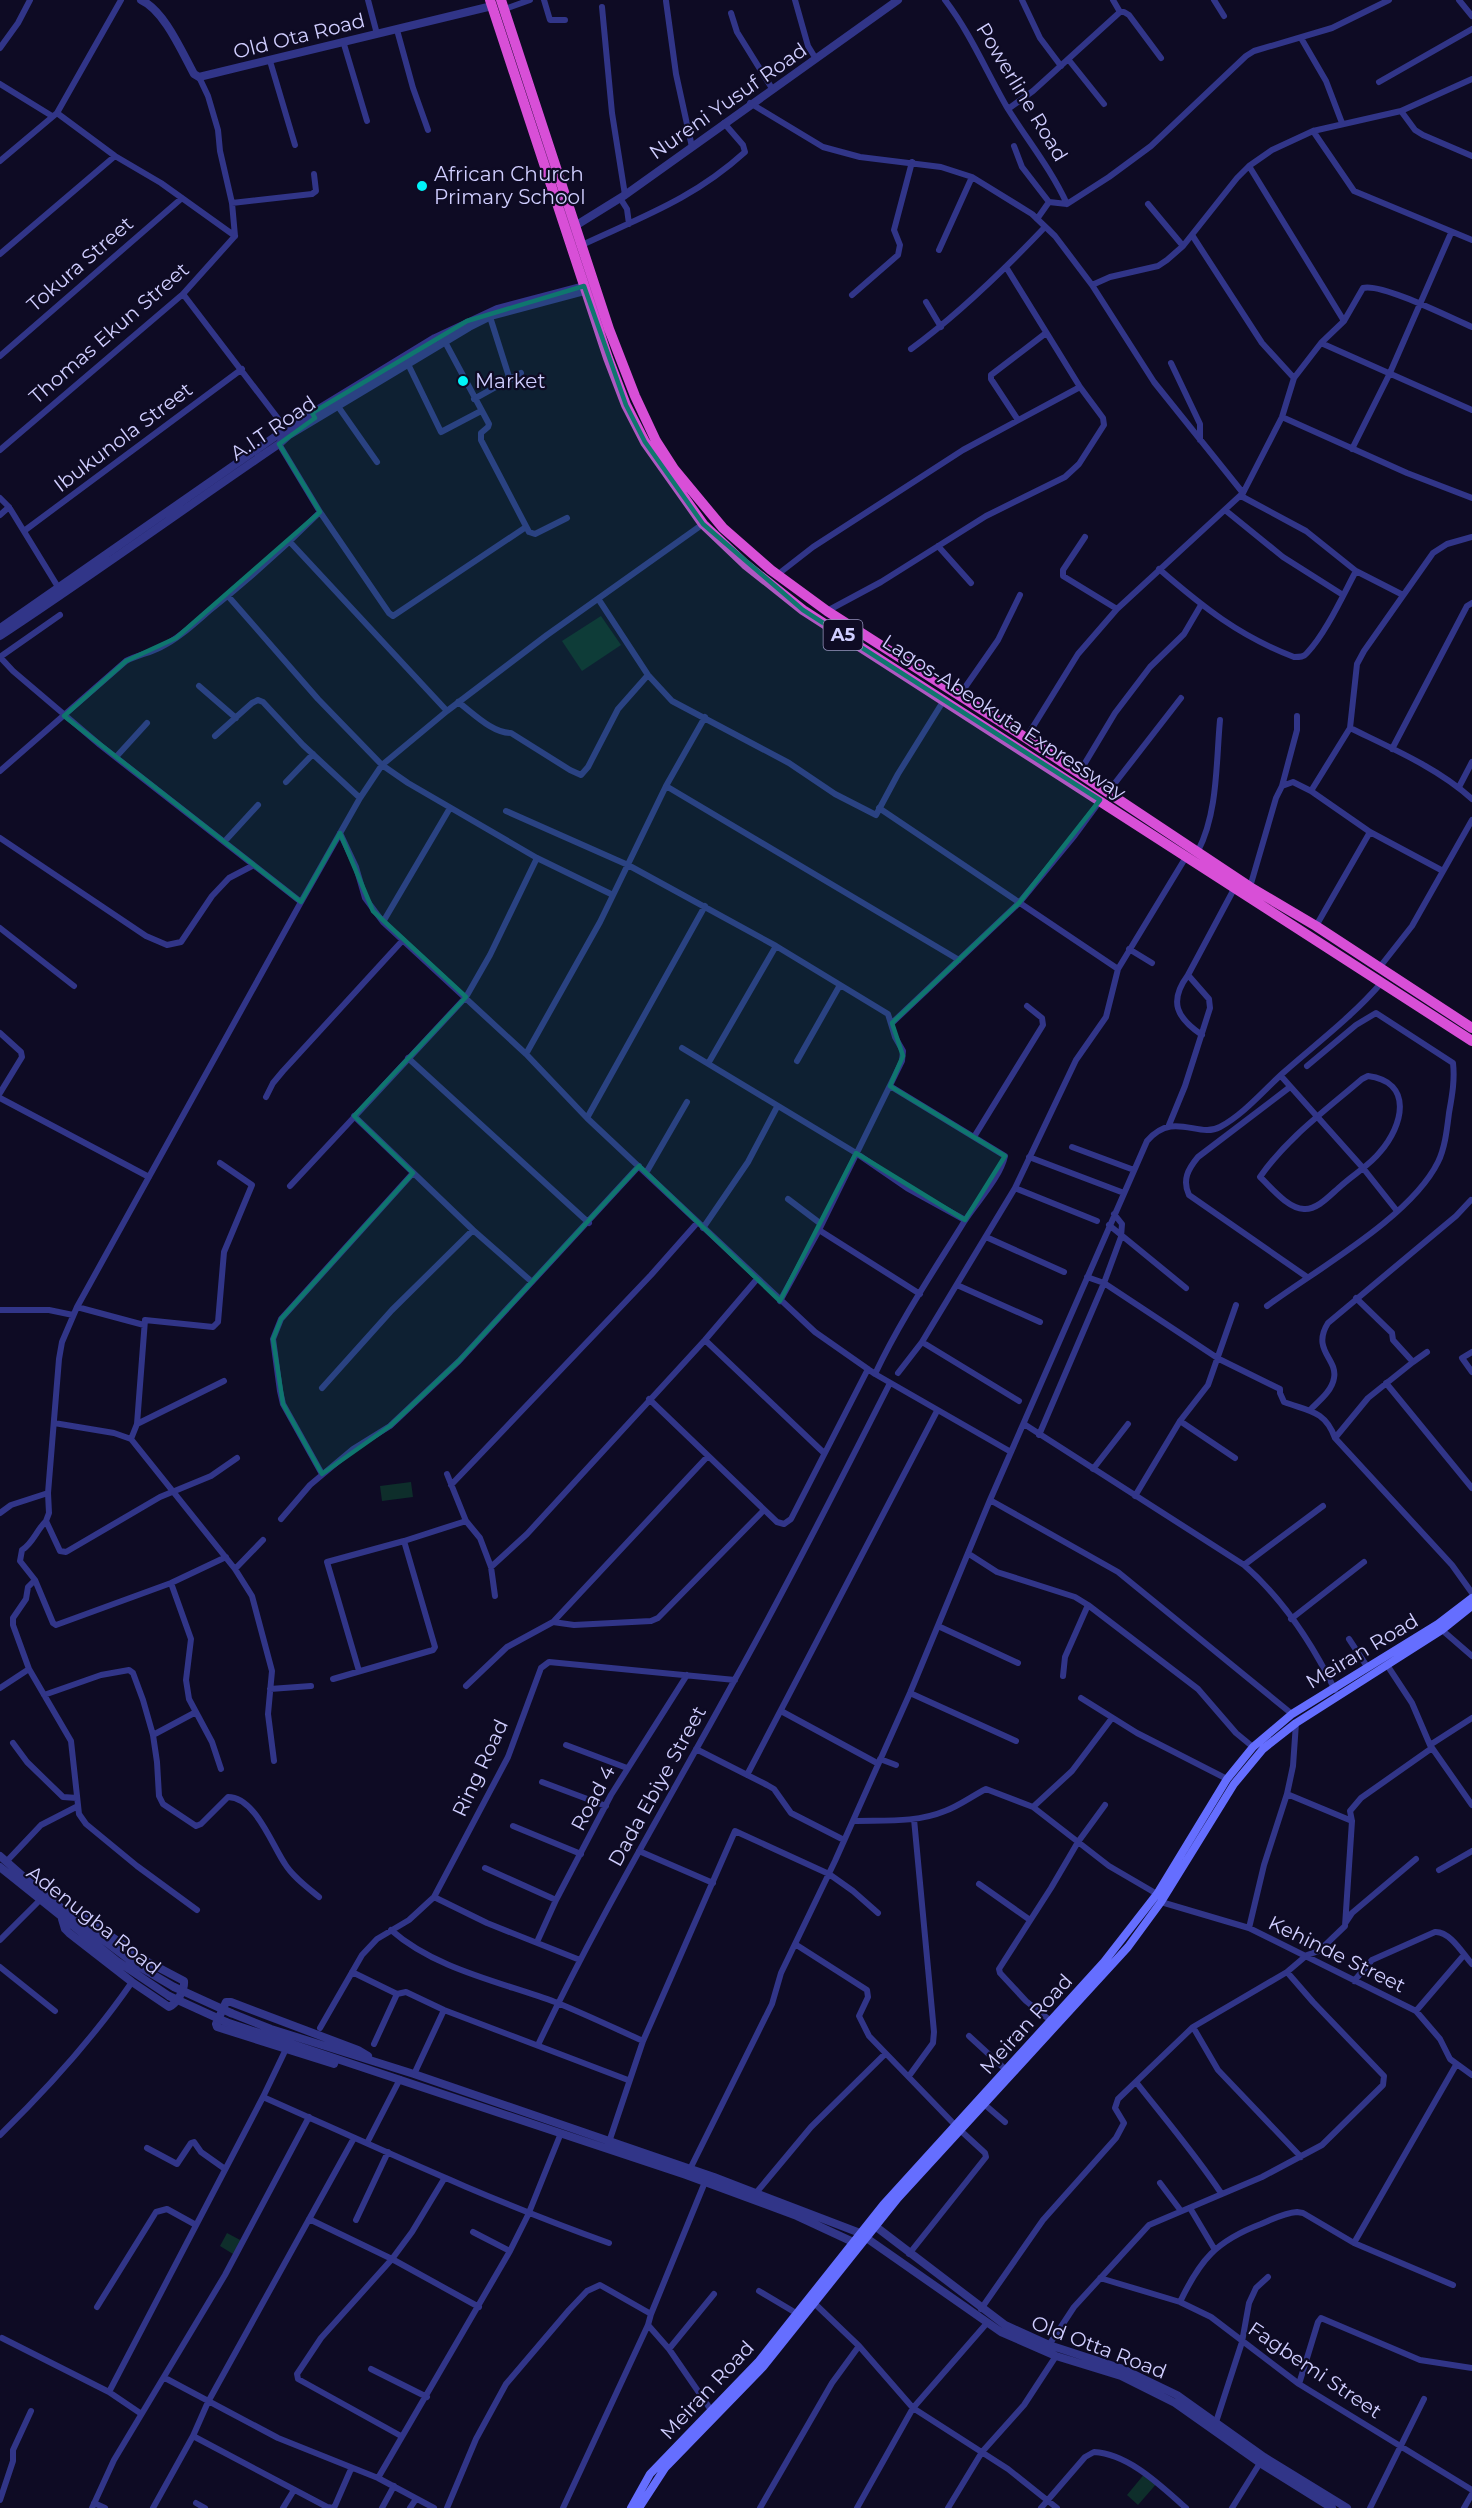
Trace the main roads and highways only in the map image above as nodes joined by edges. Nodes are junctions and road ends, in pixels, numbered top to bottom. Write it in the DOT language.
graph roads {
  1 [pos="497,4"];
  2 [pos="1104,796"];
  3 [pos="1472,1028"];
  4 [pos="1472,1041"];
  5 [pos="1472,1598"];
  6 [pos="1472,1606"];
  7 [pos="1336,1692"];
  8 [pos="1294,1718"];
  9 [pos="1159,1898"];
  10 [pos="958,2127"];
  11 [pos="863,2235"];
  12 [pos="811,2300"];
  13 [pos="631,2508"];
  14 [pos="639,2508"];
  1 -- 2 [label="highway, Lagos-Abeokuta Expressway / A5"];
  1 -- 2 [label="highway, Lagos-Abeokuta Expressway / A5"];
  2 -- 3 [label="highway, Lagos-Abeokuta Expressway / A5"];
  2 -- 4 [label="highway, Lagos-Abeokuta Expressway / A5"];
  5 -- 7 [label="main road, Meiran Road"];
  6 -- 7 [label="main road, Meiran Road"];
  7 -- 8 [label="main road, Meiran Road"];
  8 -- 9 [label="main road, Meiran Road"];
  8 -- 9 [label="main road, Meiran Road"];
  9 -- 10 [label="main road, Meiran Road"];
  9 -- 10 [label="main road, Meiran Road"];
  10 -- 11 [label="main road, Meiran Road"];
  10 -- 11 [label="main road, Meiran Road"];
  11 -- 12 [label="main road, Meiran Road"];
  11 -- 12 [label="main road, Meiran Road"];
  12 -- 13 [label="main road, Meiran Road"];
  12 -- 14 [label="main road, Meiran Road"];
}
